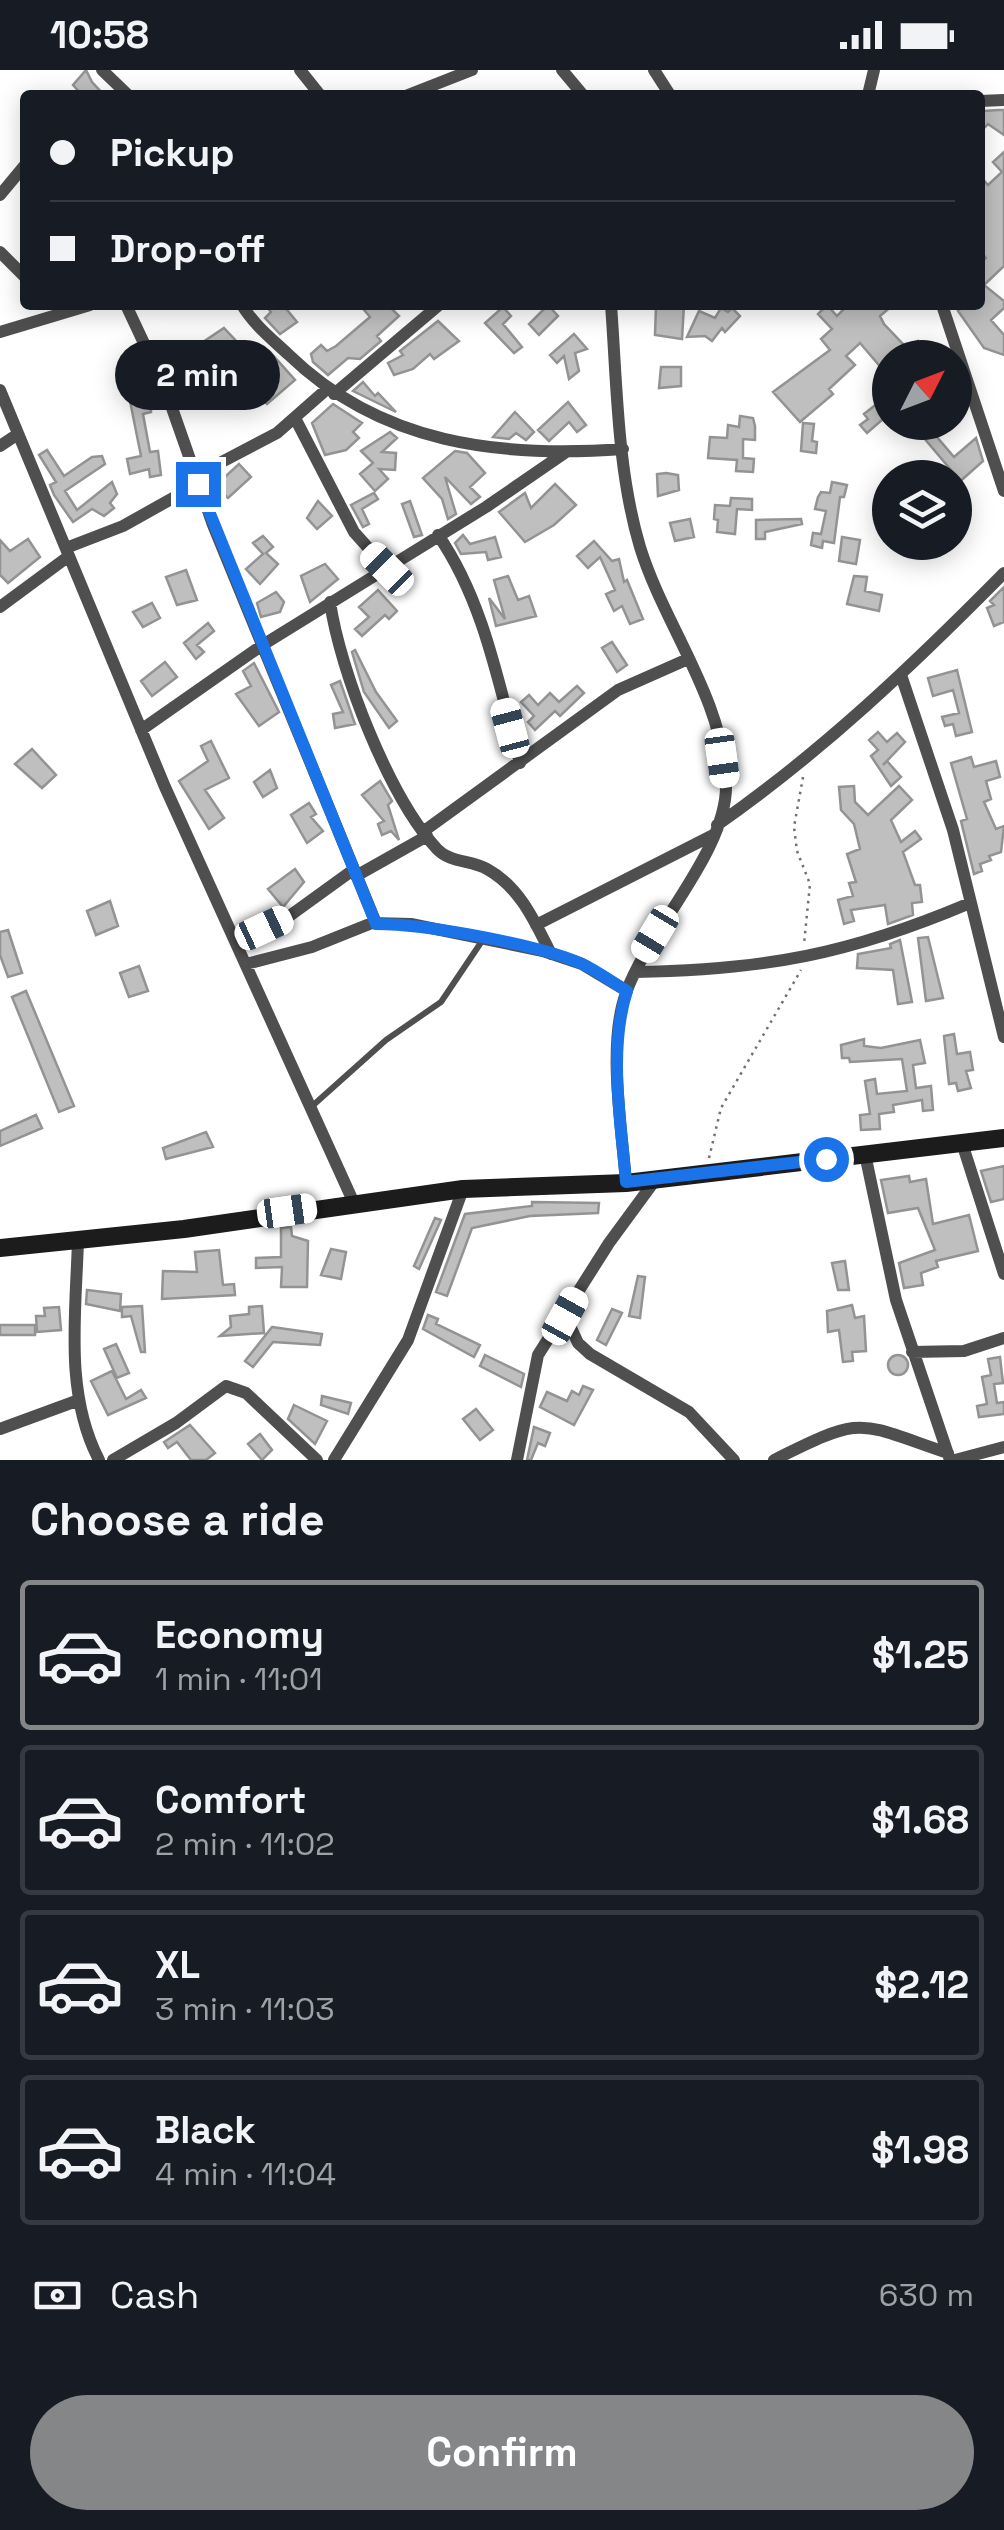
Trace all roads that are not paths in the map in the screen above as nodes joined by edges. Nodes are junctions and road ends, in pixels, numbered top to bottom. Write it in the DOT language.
graph roads {
  1 [pos="102,70"];
  2 [pos="300,70"];
  3 [pos="472,70"];
  4 [pos="562,70"];
  5 [pos="123,90"];
  6 [pos="316,90"];
  7 [pos="421,90"];
  8 [pos="578,90"];
  9 [pos="20,170"];
  10 [pos="0,195"];
  11 [pos="0,252"];
  12 [pos="20,272"];
  13 [pos="52,310"];
  14 [pos="128,310"];
  15 [pos="246,310"];
  16 [pos="433,310"];
  17 [pos="611,310"];
  18 [pos="944,310"];
  19 [pos="0,332"];
  20 [pos="0,390"];
  21 [pos="330,392"];
  22 [pos="295,418"];
  23 [pos="18,434"];
  24 [pos="0,446"];
  25 [pos="623,449"];
  26 [pos="566,452"];
  27 [pos="197,480"];
  28 [pos="1004,491"];
  29 [pos="438,535"];
  30 [pos="68,552"];
  31 [pos="387,569"];
  32 [pos="1004,573"];
  33 [pos="330,602"];
  34 [pos="0,607"];
  35 [pos="260,646"];
  36 [pos="688,660"];
  37 [pos="901,675"];
  38 [pos="141,730"];
  39 [pos="520,763"];
  40 [pos="714,830"];
  41 [pos="425,833"];
  42 [pos="355,873"];
  43 [pos="970,903"];
  44 [pos="376,924"];
  45 [pos="536,925"];
  46 [pos="235,939"];
  47 [pos="482,940"];
  48 [pos="551,954"];
  49 [pos="246,964"];
  50 [pos="636,972"];
  51 [pos="627,991"];
  52 [pos="1004,1037"];
  53 [pos="308,1109"];
  54 [pos="1004,1138"];
  55 [pos="962,1142"];
  56 [pos="864,1154"];
  57 [pos="656,1179"];
  58 [pos="626,1182"];
  59 [pos="463,1189"];
  60 [pos="353,1201"];
  61 [pos="78,1240"];
  62 [pos="0,1248"];
  63 [pos="1004,1274"];
  64 [pos="565,1316"];
  65 [pos="1004,1338"];
  66 [pos="912,1352"];
  67 [pos="80,1400"];
  68 [pos="0,1429"];
  69 [pos="1004,1446"];
  70 [pos="951,1458"];
  71 [pos="99,1460"];
  72 [pos="114,1460"];
  73 [pos="317,1460"];
  74 [pos="334,1460"];
  75 [pos="517,1460"];
  76 [pos="734,1460"];
  77 [pos="774,1460"];
  1 -- 5 [label="street"];
  2 -- 6 [label="street"];
  3 -- 7 [label="street"];
  4 -- 8 [label="street"];
  9 -- 10 [label="street"];
  11 -- 12 [label="street"];
  13 -- 19 [label="street"];
  14 -- 27 [label="street"];
  15 -- 21 [label="street"];
  16 -- 21 [label="street"];
  17 -- 25 [label="street"];
  18 -- 28 [label="street"];
  20 -- 23 [label="street"];
  21 -- 22 [label="street"];
  21 -- 26 [label="street"];
  22 -- 27 [label="street"];
  22 -- 31 [label="street"];
  23 -- 24 [label="street"];
  23 -- 30 [label="street"];
  25 -- 26 [label="street"];
  25 -- 36 [label="street"];
  26 -- 29 [label="street"];
  27 -- 30 [label="street"];
  27 -- 35 [label="street"];
  29 -- 31 [label="street"];
  29 -- 39 [label="street"];
  30 -- 34 [label="street"];
  30 -- 38 [label="street"];
  31 -- 33 [label="street"];
  32 -- 37 [label="street"];
  33 -- 35 [label="street"];
  33 -- 41 [label="street"];
  35 -- 38 [label="street"];
  35 -- 42 [label="street"];
  36 -- 39 [label="street"];
  36 -- 40 [label="street"];
  37 -- 40 [label="street"];
  37 -- 43 [label="street"];
  38 -- 46 [label="street"];
  39 -- 41 [label="street"];
  40 -- 45 [label="street"];
  40 -- 50 [label="street"];
  41 -- 42 [label="street"];
  41 -- 45 [label="street"];
  42 -- 44 [label="street"];
  42 -- 46 [label="street"];
  43 -- 50 [label="street"];
  43 -- 52 [label="street"];
  44 -- 47 [label="street"];
  44 -- 49 [label="street"];
  45 -- 48 [label="street"];
  46 -- 49 [label="street"];
  47 -- 48 [label="street"];
  47 -- 53 [label="lane"];
  48 -- 51 [label="street"];
  49 -- 53 [label="street"];
  50 -- 51 [label="street"];
  51 -- 58 [label="street"];
  53 -- 60 [label="street"];
  54 -- 55 [label="street"];
  55 -- 56 [label="street"];
  55 -- 63 [label="street"];
  56 -- 57 [label="street"];
  56 -- 66 [label="street"];
  57 -- 58 [label="street"];
  57 -- 64 [label="street"];
  58 -- 59 [label="street"];
  59 -- 60 [label="street"];
  59 -- 74 [label="street"];
  60 -- 61 [label="street"];
  61 -- 62 [label="street"];
  61 -- 67 [label="street"];
  64 -- 75 [label="street"];
  64 -- 76 [label="street"];
  65 -- 66 [label="street"];
  66 -- 70 [label="street"];
  67 -- 68 [label="street"];
  67 -- 71 [label="street"];
  69 -- 70 [label="street"];
  70 -- 77 [label="street"];
  72 -- 73 [label="street"];
}
